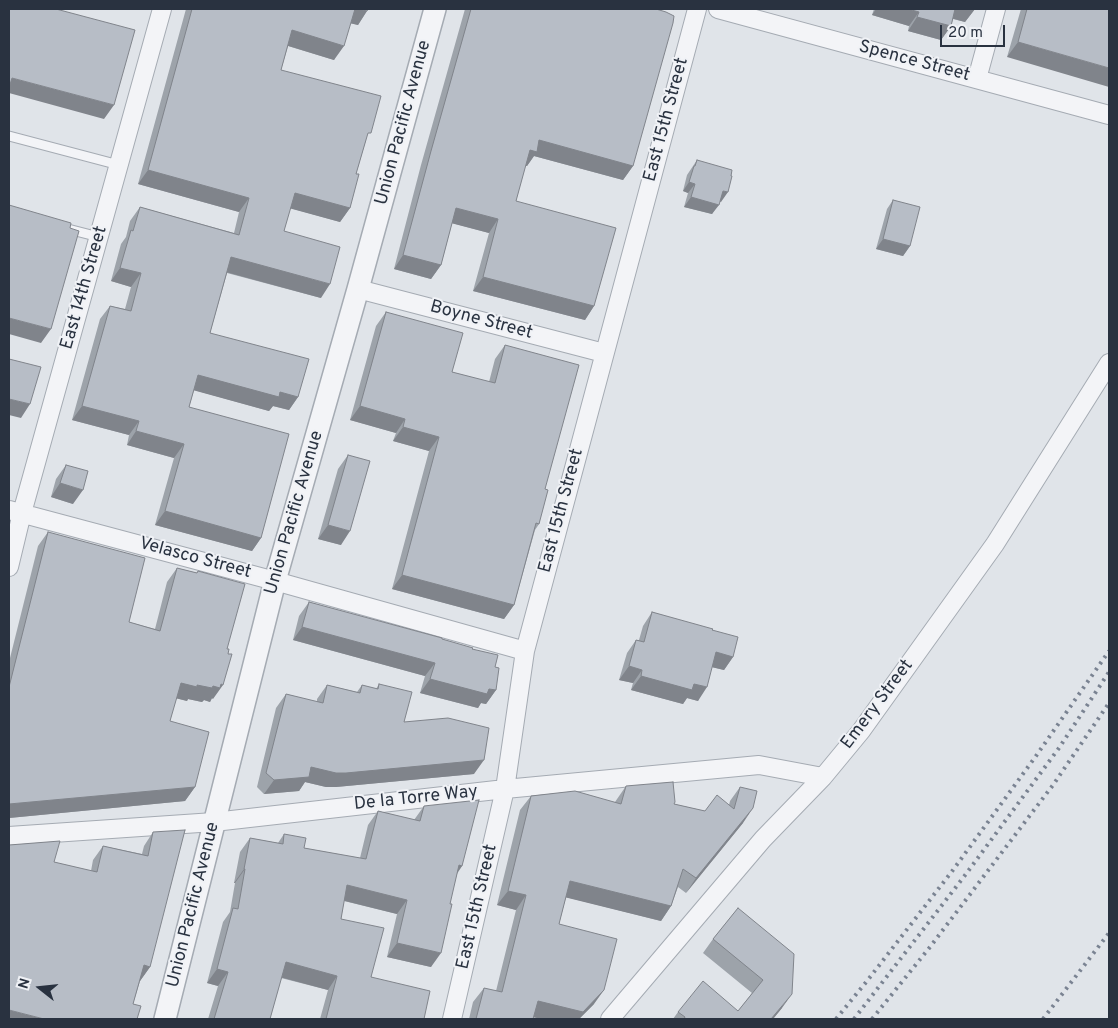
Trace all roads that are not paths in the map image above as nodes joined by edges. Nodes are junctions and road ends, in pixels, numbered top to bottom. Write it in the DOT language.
graph roads {
  1 [pos="162,9"];
  2 [pos="435,9"];
  3 [pos="697,9"];
  4 [pos="718,9"];
  5 [pos="996,9"];
  6 [pos="976,79"];
  7 [pos="1109,115"];
  8 [pos="9,136"];
  9 [pos="119,165"];
  10 [pos="64,228"];
  11 [pos="99,237"];
  12 [pos="358,289"];
  13 [pos="604,353"];
  14 [pos="1109,363"];
  15 [pos="15,511"];
  16 [pos="9,567"];
  17 [pos="275,581"];
  18 [pos="525,651"];
  19 [pos="823,777"];
  20 [pos="505,790"];
  21 [pos="214,822"];
  22 [pos="9,836"];
  23 [pos="165,1019"];
  24 [pos="452,1019"];
  25 [pos="610,1019"];
  1 -- 9 [label="street, East 14th Street"];
  2 -- 12 [label="street, Union Pacific Avenue"];
  3 -- 13 [label="street, East 15th Street"];
  4 -- 6 [label="street, Spence Street"];
  5 -- 6 [label="street"];
  6 -- 7 [label="street, Spence Street"];
  8 -- 9 [label="lane"];
  9 -- 11 [label="street, East 14th Street"];
  10 -- 11 [label="lane"];
  11 -- 15 [label="street, East 14th Street"];
  12 -- 13 [label="street, Boyne Street"];
  12 -- 17 [label="street, Union Pacific Avenue"];
  13 -- 18 [label="street, East 15th Street"];
  14 -- 19 [label="street, Emery Street"];
  15 -- 16 [label="street, East 14th Street"];
  15 -- 17 [label="street, Velasco Street"];
  17 -- 18 [label="street, Velasco Street"];
  17 -- 21 [label="street, Union Pacific Avenue"];
  18 -- 20 [label="street, East 15th Street"];
  19 -- 20 [label="street, De la Torre Way"];
  19 -- 25 [label="street, Emery Street"];
  20 -- 21 [label="street, De la Torre Way"];
  20 -- 24 [label="street, East 15th Street"];
  21 -- 22 [label="street, De la Torre Way"];
  21 -- 23 [label="street, Union Pacific Avenue"];
}
